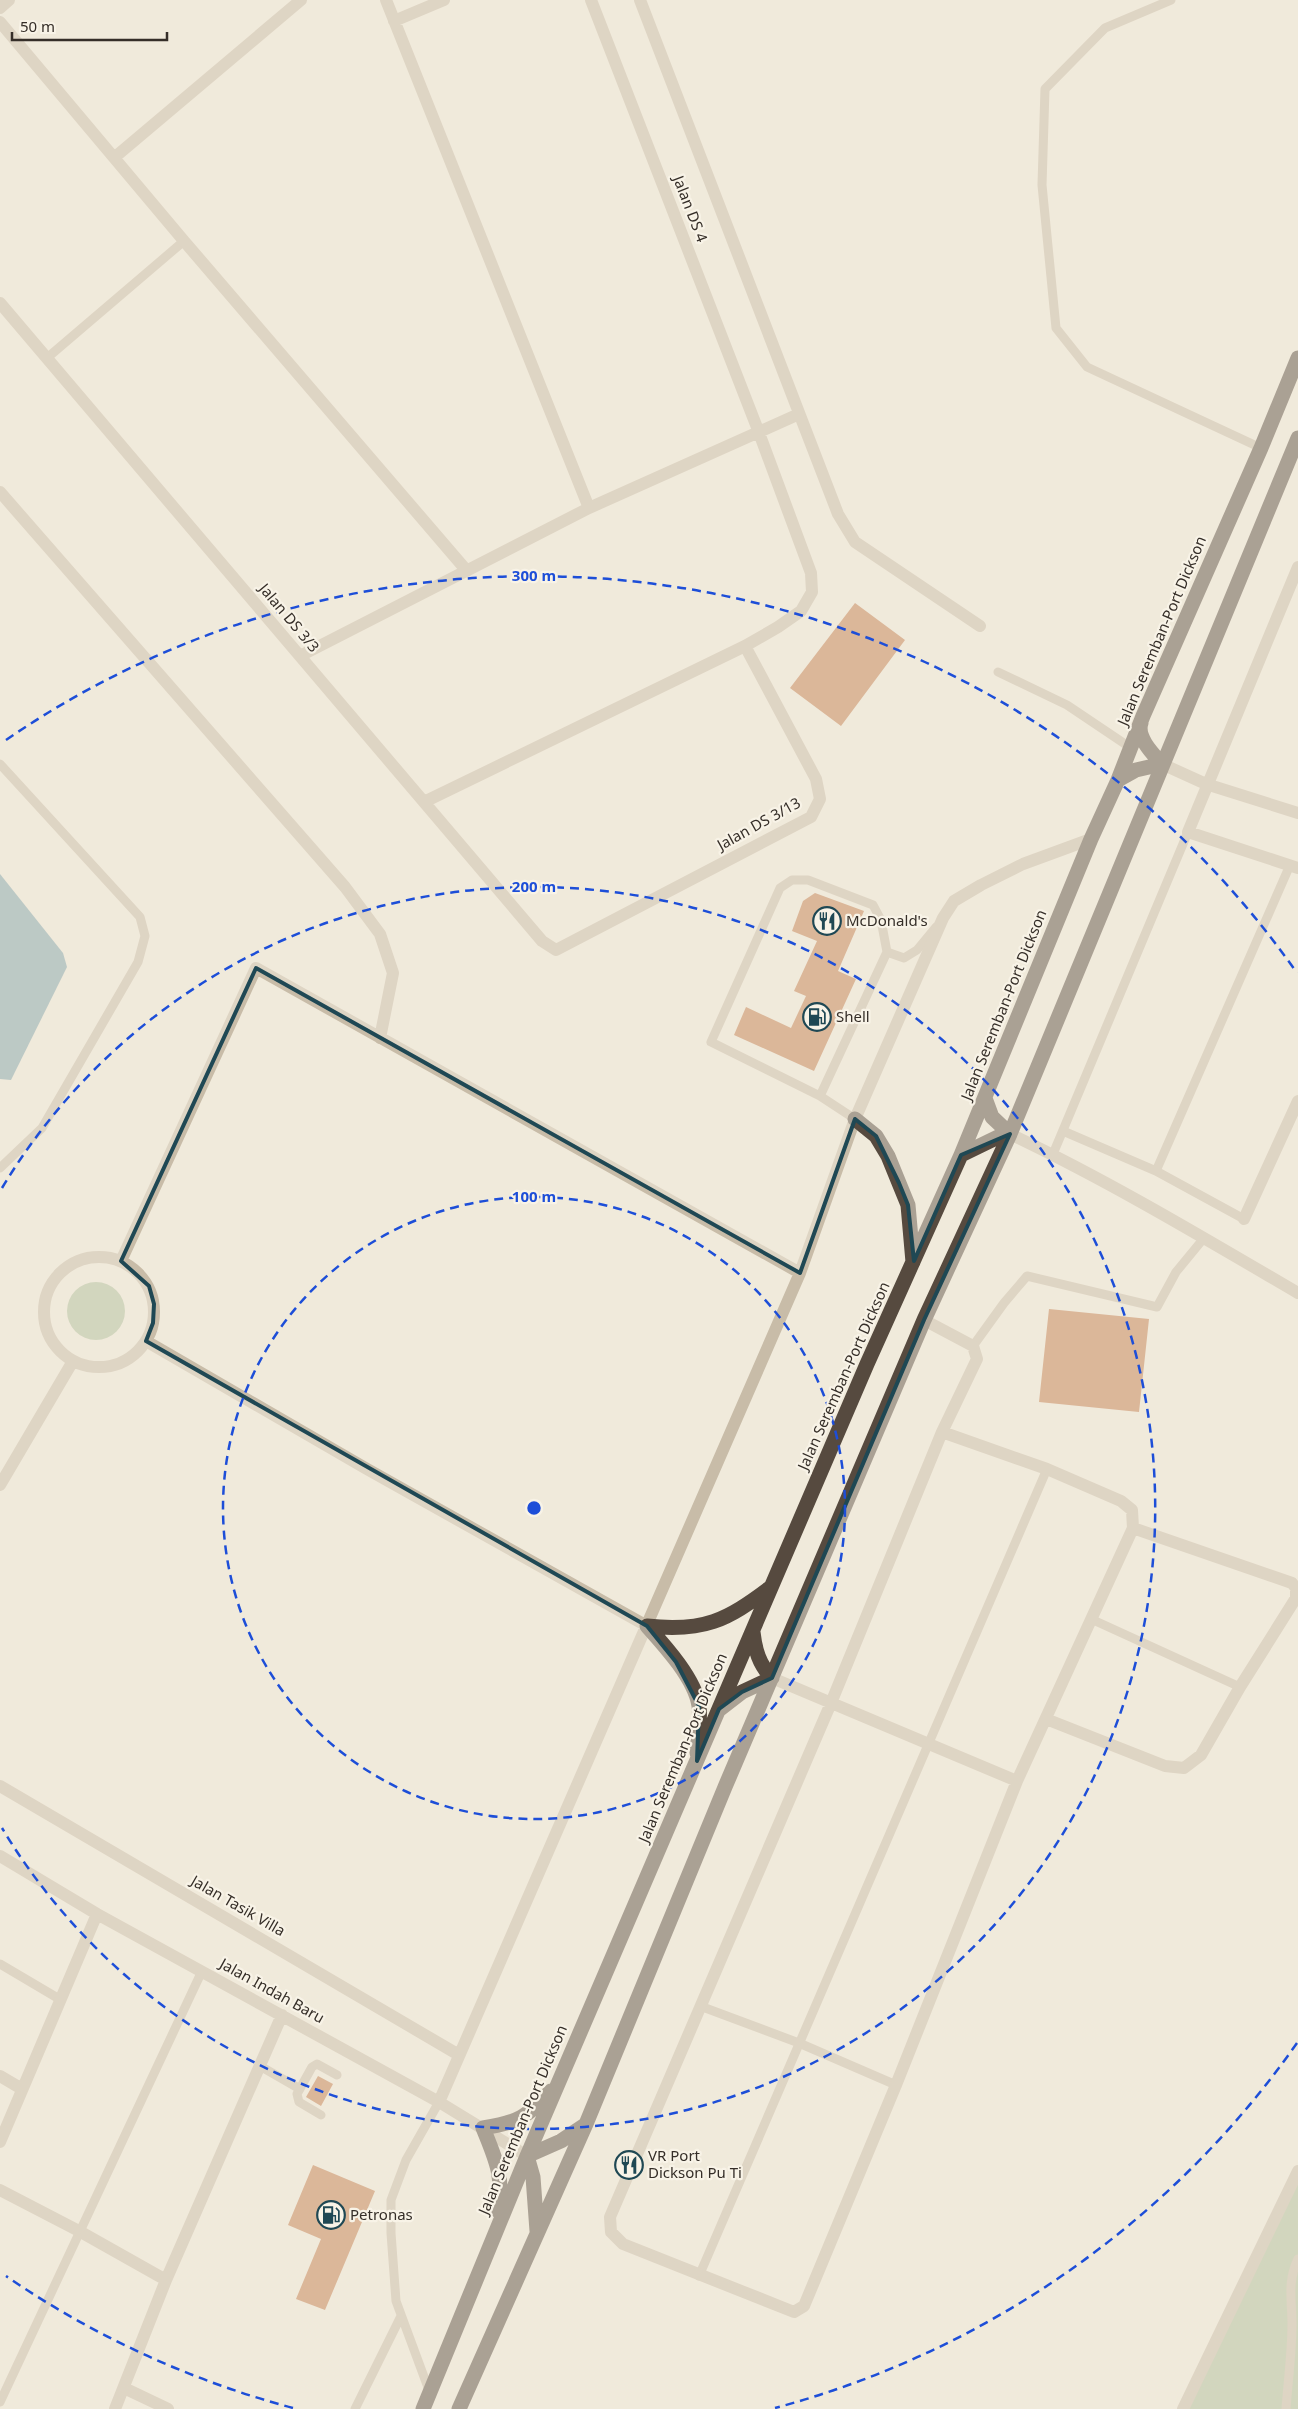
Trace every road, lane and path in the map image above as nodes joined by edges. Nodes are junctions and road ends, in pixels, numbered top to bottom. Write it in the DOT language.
graph roads {
  1 [pos="9,0"];
  2 [pos="301,0"];
  3 [pos="386,0"];
  4 [pos="444,0"];
  5 [pos="591,0"];
  6 [pos="640,0"];
  7 [pos="1170,0"];
  8 [pos="0,8"];
  9 [pos="394,21"];
  10 [pos="0,22"];
  11 [pos="115,157"];
  12 [pos="184,241"];
  13 [pos="0,303"];
  14 [pos="47,358"];
  15 [pos="1298,358"];
  16 [pos="799,414"];
  17 [pos="758,430"];
  18 [pos="1298,438"];
  19 [pos="1261,448"];
  20 [pos="0,492"];
  21 [pos="589,508"];
  22 [pos="1298,567"];
  23 [pos="467,570"];
  24 [pos="980,626"];
  25 [pos="745,646"];
  26 [pos="300,656"];
  27 [pos="998,672"];
  28 [pos="1143,716"];
  29 [pos="1131,748"];
  30 [pos="0,764"];
  31 [pos="1162,764"];
  32 [pos="1118,780"];
  33 [pos="1206,784"];
  34 [pos="424,802"];
  35 [pos="1298,813"];
  36 [pos="1188,832"];
  37 [pos="1090,839"];
  38 [pos="1294,867"];
  39 [pos="943,918"];
  40 [pos="556,950"];
  41 [pos="887,952"];
  42 [pos="380,1038"];
  43 [pos="820,1096"];
  44 [pos="985,1098"];
  45 [pos="1298,1101"];
  46 [pos="855,1119"];
  47 [pos="1063,1131"];
  48 [pos="1010,1134"];
  49 [pos="961,1154"];
  50 [pos="1053,1154"];
  51 [pos="0,1168"];
  52 [pos="1156,1170"];
  53 [pos="1244,1219"];
  54 [pos="1204,1238"];
  55 [pos="121,1261"];
  56 [pos="913,1263"];
  57 [pos="800,1273"];
  58 [pos="1298,1293"];
  59 [pos="924,1320"];
  60 [pos="146,1341"];
  61 [pos="973,1346"];
  62 [pos="73,1361"];
  63 [pos="942,1432"];
  64 [pos="1047,1469"];
  65 [pos="0,1485"];
  66 [pos="1132,1528"];
  67 [pos="772,1586"];
  68 [pos="1091,1619"];
  69 [pos="647,1626"];
  70 [pos="753,1631"];
  71 [pos="772,1678"];
  72 [pos="1240,1687"];
  73 [pos="831,1703"];
  74 [pos="719,1709"];
  75 [pos="1046,1719"];
  76 [pos="928,1744"];
  77 [pos="697,1761"];
  78 [pos="1016,1782"];
  79 [pos="0,1786"];
  80 [pos="0,1856"];
  81 [pos="97,1914"];
  82 [pos="0,1964"];
  83 [pos="202,1971"];
  84 [pos="61,2000"];
  85 [pos="700,2006"];
  86 [pos="282,2015"];
  87 [pos="799,2043"];
  88 [pos="459,2055"];
  89 [pos="260,2066"];
  90 [pos="337,2075"];
  91 [pos="0,2076"];
  92 [pos="557,2085"];
  93 [pos="896,2085"];
  94 [pos="22,2089"];
  95 [pos="300,2089"];
  96 [pos="439,2102"];
  97 [pos="321,2115"];
  98 [pos="586,2124"];
  99 [pos="483,2128"];
  100 [pos="0,2142"];
  101 [pos="527,2156"];
  102 [pos="1298,2171"];
  103 [pos="0,2190"];
  104 [pos="79,2231"];
  105 [pos="494,2233"];
  106 [pos="537,2234"];
  107 [pos="1298,2260"];
  108 [pos="699,2276"];
  109 [pos="166,2280"];
  110 [pos="401,2316"];
  111 [pos="124,2388"];
  112 [pos="430,2393"];
  113 [pos="0,2402"];
  114 [pos="116,2409"];
  115 [pos="168,2409"];
  116 [pos="355,2409"];
  117 [pos="423,2409"];
  118 [pos="459,2409"];
  119 [pos="1183,2409"];
  120 [pos="1286,2409"];
  1 -- 8 [label="street"];
  2 -- 11 [label="street"];
  3 -- 9 [label="street"];
  4 -- 9 [label="street"];
  5 -- 17 [label="street, Jalan DS 4"];
  6 -- 16 [label="street, Jalan DS 4"];
  7 -- 19 [label="lane"];
  9 -- 21 [label="street"];
  10 -- 11 [label="street"];
  11 -- 12 [label="street"];
  12 -- 14 [label="lane"];
  12 -- 23 [label="street"];
  13 -- 14 [label="street, Jalan DS 3/3"];
  14 -- 26 [label="street, Jalan DS 3/3"];
  15 -- 19 [label="highway, Jalan Seremban-Port Dickson"];
  16 -- 17 [label="street"];
  16 -- 24 [label="street, Jalan DS 4"];
  17 -- 21 [label="street"];
  17 -- 25 [label="street, Jalan DS 4"];
  18 -- 31 [label="highway"];
  19 -- 28 [label="highway, Jalan Seremban-Port Dickson"];
  20 -- 42 [label="street"];
  21 -- 23 [label="street"];
  22 -- 33 [label="street"];
  23 -- 26 [label="street"];
  25 -- 34 [label="street, Jalan DS 4"];
  25 -- 40 [label="street, Jalan DS 3/13"];
  26 -- 34 [label="street, Jalan DS 3/3"];
  27 -- 29 [label="lane"];
  28 -- 29 [label="highway, Jalan Seremban-Port Dickson"];
  28 -- 31 [label="highway"];
  29 -- 32 [label="highway, Jalan Seremban-Port Dickson"];
  30 -- 51 [label="lane"];
  31 -- 32 [label="highway"];
  31 -- 33 [label="street"];
  31 -- 48 [label="highway"];
  32 -- 37 [label="highway, Jalan Seremban-Port Dickson"];
  33 -- 35 [label="street"];
  33 -- 36 [label="street"];
  34 -- 40 [label="street, Jalan DS 3/3"];
  36 -- 38 [label="street"];
  36 -- 47 [label="lane"];
  37 -- 39 [label="street"];
  37 -- 44 [label="highway, Jalan Seremban-Port Dickson"];
  38 -- 52 [label="lane"];
  39 -- 41 [label="lane"];
  39 -- 46 [label="street"];
  41 -- 43 [label="lane"];
  41 -- 43 [label="lane"];
  42 -- 55 [label="street"];
  42 -- 57 [label="street"];
  43 -- 46 [label="lane"];
  44 -- 48 [label="highway"];
  44 -- 49 [label="highway, Jalan Seremban-Port Dickson"];
  45 -- 53 [label="street"];
  46 -- 56 [label="highway"];
  46 -- 57 [label="street"];
  47 -- 50 [label="lane"];
  47 -- 52 [label="lane"];
  48 -- 49 [label="highway"];
  48 -- 50 [label="street"];
  48 -- 59 [label="highway"];
  49 -- 56 [label="highway, Jalan Seremban-Port Dickson"];
  50 -- 54 [label="street"];
  52 -- 53 [label="lane"];
  54 -- 58 [label="street"];
  54 -- 61 [label="lane"];
  55 -- 60 [label="street"];
  55 -- 62 [label="street"];
  56 -- 67 [label="highway, Jalan Seremban-Port Dickson"];
  57 -- 69 [label="street"];
  59 -- 61 [label="street"];
  59 -- 71 [label="highway"];
  60 -- 62 [label="street"];
  60 -- 69 [label="street"];
  61 -- 63 [label="street"];
  62 -- 65 [label="street"];
  63 -- 64 [label="street"];
  63 -- 73 [label="street"];
  64 -- 66 [label="street"];
  64 -- 76 [label="lane"];
  66 -- 68 [label="street"];
  66 -- 72 [label="street"];
  67 -- 69 [label="highway"];
  67 -- 70 [label="highway, Jalan Seremban-Port Dickson"];
  68 -- 72 [label="lane"];
  68 -- 75 [label="street"];
  69 -- 77 [label="highway"];
  69 -- 88 [label="street"];
  70 -- 71 [label="highway"];
  70 -- 74 [label="highway, Jalan Seremban-Port Dickson"];
  71 -- 73 [label="street"];
  71 -- 74 [label="highway"];
  71 -- 98 [label="highway"];
  72 -- 75 [label="street"];
  73 -- 76 [label="street"];
  73 -- 85 [label="street"];
  74 -- 77 [label="highway, Jalan Seremban-Port Dickson"];
  75 -- 78 [label="street"];
  76 -- 78 [label="street"];
  76 -- 87 [label="lane"];
  77 -- 92 [label="highway, Jalan Seremban-Port Dickson"];
  78 -- 93 [label="street"];
  79 -- 88 [label="street, Jalan Tasik Villa"];
  80 -- 81 [label="street, Jalan Indah Baru"];
  81 -- 83 [label="street, Jalan Indah Baru"];
  81 -- 84 [label="street"];
  82 -- 84 [label="lane"];
  83 -- 86 [label="street, Jalan Indah Baru"];
  83 -- 104 [label="lane"];
  84 -- 94 [label="street"];
  85 -- 87 [label="lane"];
  85 -- 108 [label="street"];
  86 -- 89 [label="street"];
  86 -- 96 [label="street, Jalan Indah Baru"];
  87 -- 93 [label="lane"];
  87 -- 108 [label="lane"];
  88 -- 96 [label="street"];
  89 -- 95 [label="lane"];
  89 -- 109 [label="street"];
  90 -- 95 [label="lane"];
  91 -- 94 [label="street"];
  92 -- 99 [label="highway"];
  92 -- 101 [label="highway, Jalan Seremban-Port Dickson"];
  93 -- 108 [label="street"];
  94 -- 100 [label="street"];
  95 -- 97 [label="lane"];
  96 -- 99 [label="street, Jalan Indah Baru"];
  96 -- 110 [label="lane"];
  98 -- 101 [label="highway"];
  98 -- 106 [label="highway"];
  99 -- 101 [label="street, Jalan Indah Baru"];
  99 -- 105 [label="highway"];
  101 -- 105 [label="highway, Jalan Seremban-Port Dickson"];
  101 -- 106 [label="highway"];
  102 -- 119 [label="street"];
  103 -- 104 [label="street"];
  104 -- 109 [label="street"];
  104 -- 113 [label="lane"];
  105 -- 112 [label="highway, Jalan Seremban-Port Dickson"];
  106 -- 118 [label="highway"];
  107 -- 120 [label="lane"];
  109 -- 111 [label="street"];
  110 -- 112 [label="lane"];
  110 -- 116 [label="lane"];
  111 -- 114 [label="street"];
  111 -- 115 [label="street"];
  112 -- 117 [label="highway, Jalan Seremban-Port Dickson"];
}
